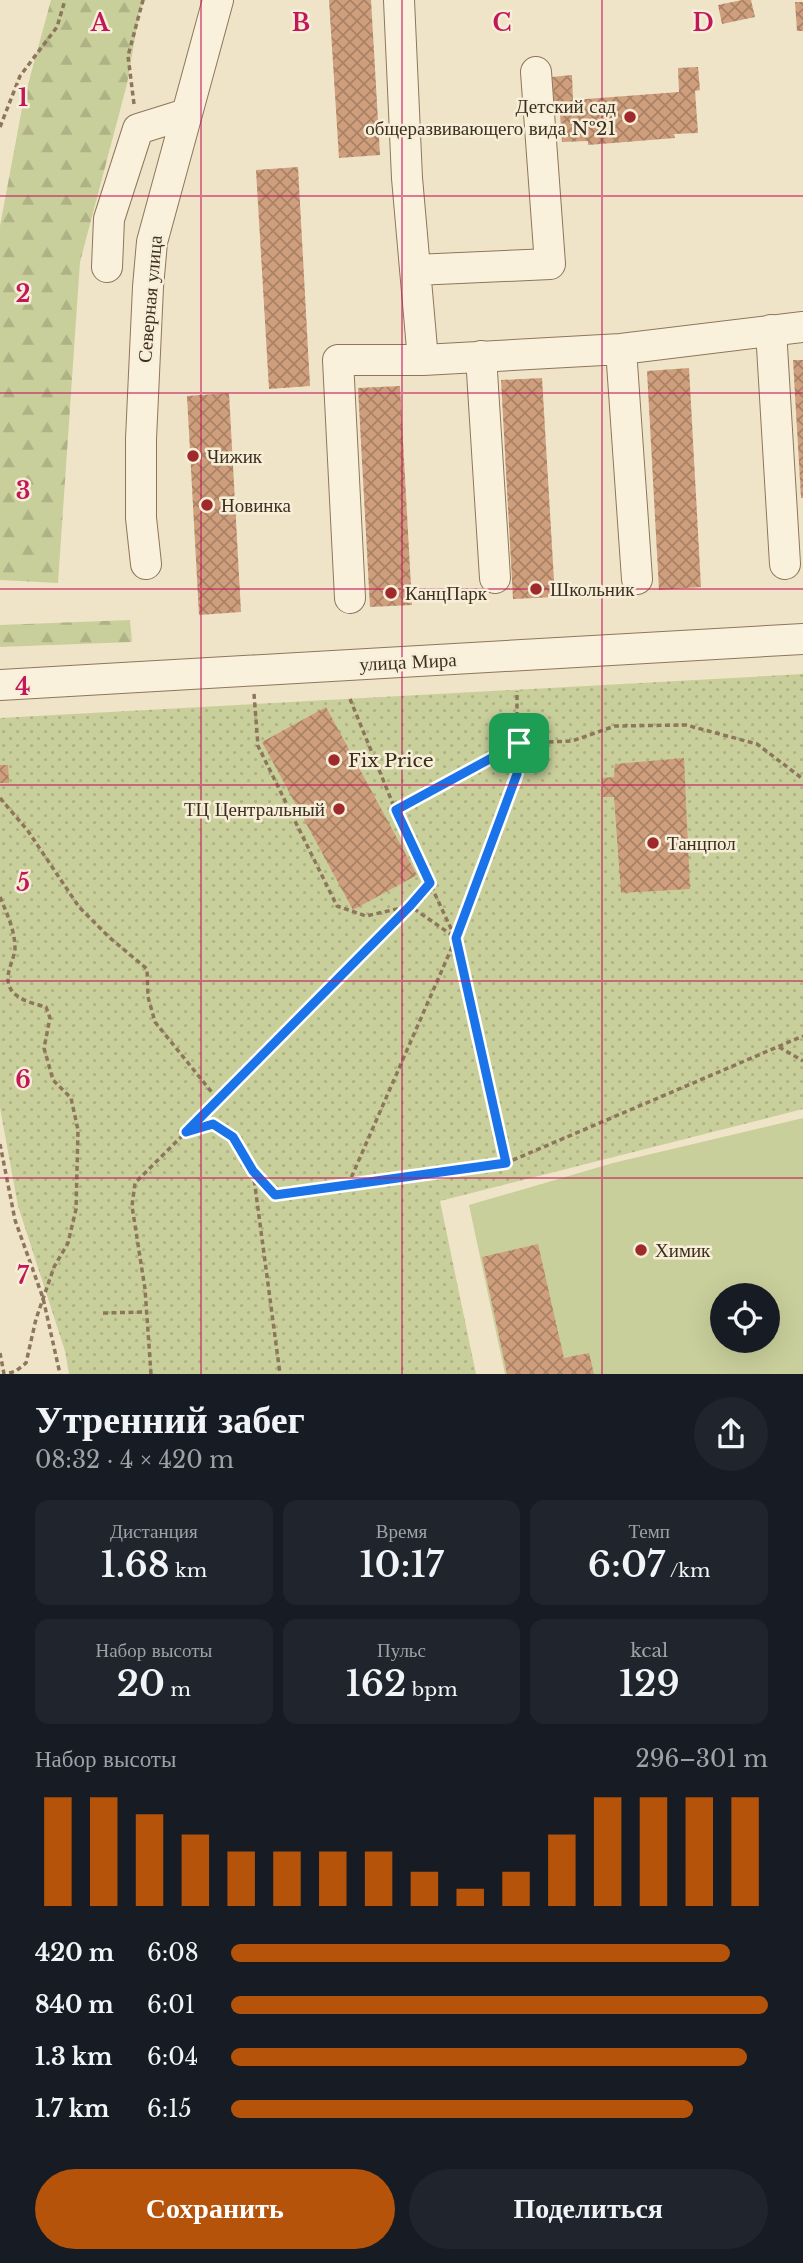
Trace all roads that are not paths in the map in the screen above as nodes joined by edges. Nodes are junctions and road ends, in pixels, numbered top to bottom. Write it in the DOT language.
graph roads {
  1 [pos="218,0"];
  2 [pos="399,0"];
  3 [pos="536,72"];
  4 [pos="187,114"];
  5 [pos="107,267"];
  6 [pos="415,270"];
  7 [pos="803,327"];
  8 [pos="771,330"];
  9 [pos="621,349"];
  10 [pos="481,356"];
  11 [pos="423,360"];
  12 [pos="146,564"];
  13 [pos="785,564"];
  14 [pos="495,578"];
  15 [pos="637,579"];
  16 [pos="350,598"];
  17 [pos="803,639"];
  18 [pos="7,685"];
  1 -- 4 [label="street, Северная улица"];
  2 -- 6 [label="street"];
  3 -- 6 [label="street"];
  4 -- 5 [label="street"];
  4 -- 12 [label="street, Северная улица"];
  6 -- 11 [label="street"];
  7 -- 8 [label="street"];
  8 -- 9 [label="street"];
  8 -- 13 [label="street"];
  9 -- 10 [label="street"];
  9 -- 15 [label="street"];
  10 -- 11 [label="street"];
  10 -- 14 [label="street"];
  11 -- 16 [label="street"];
  17 -- 18 [label="street, улица Мира"];
}
